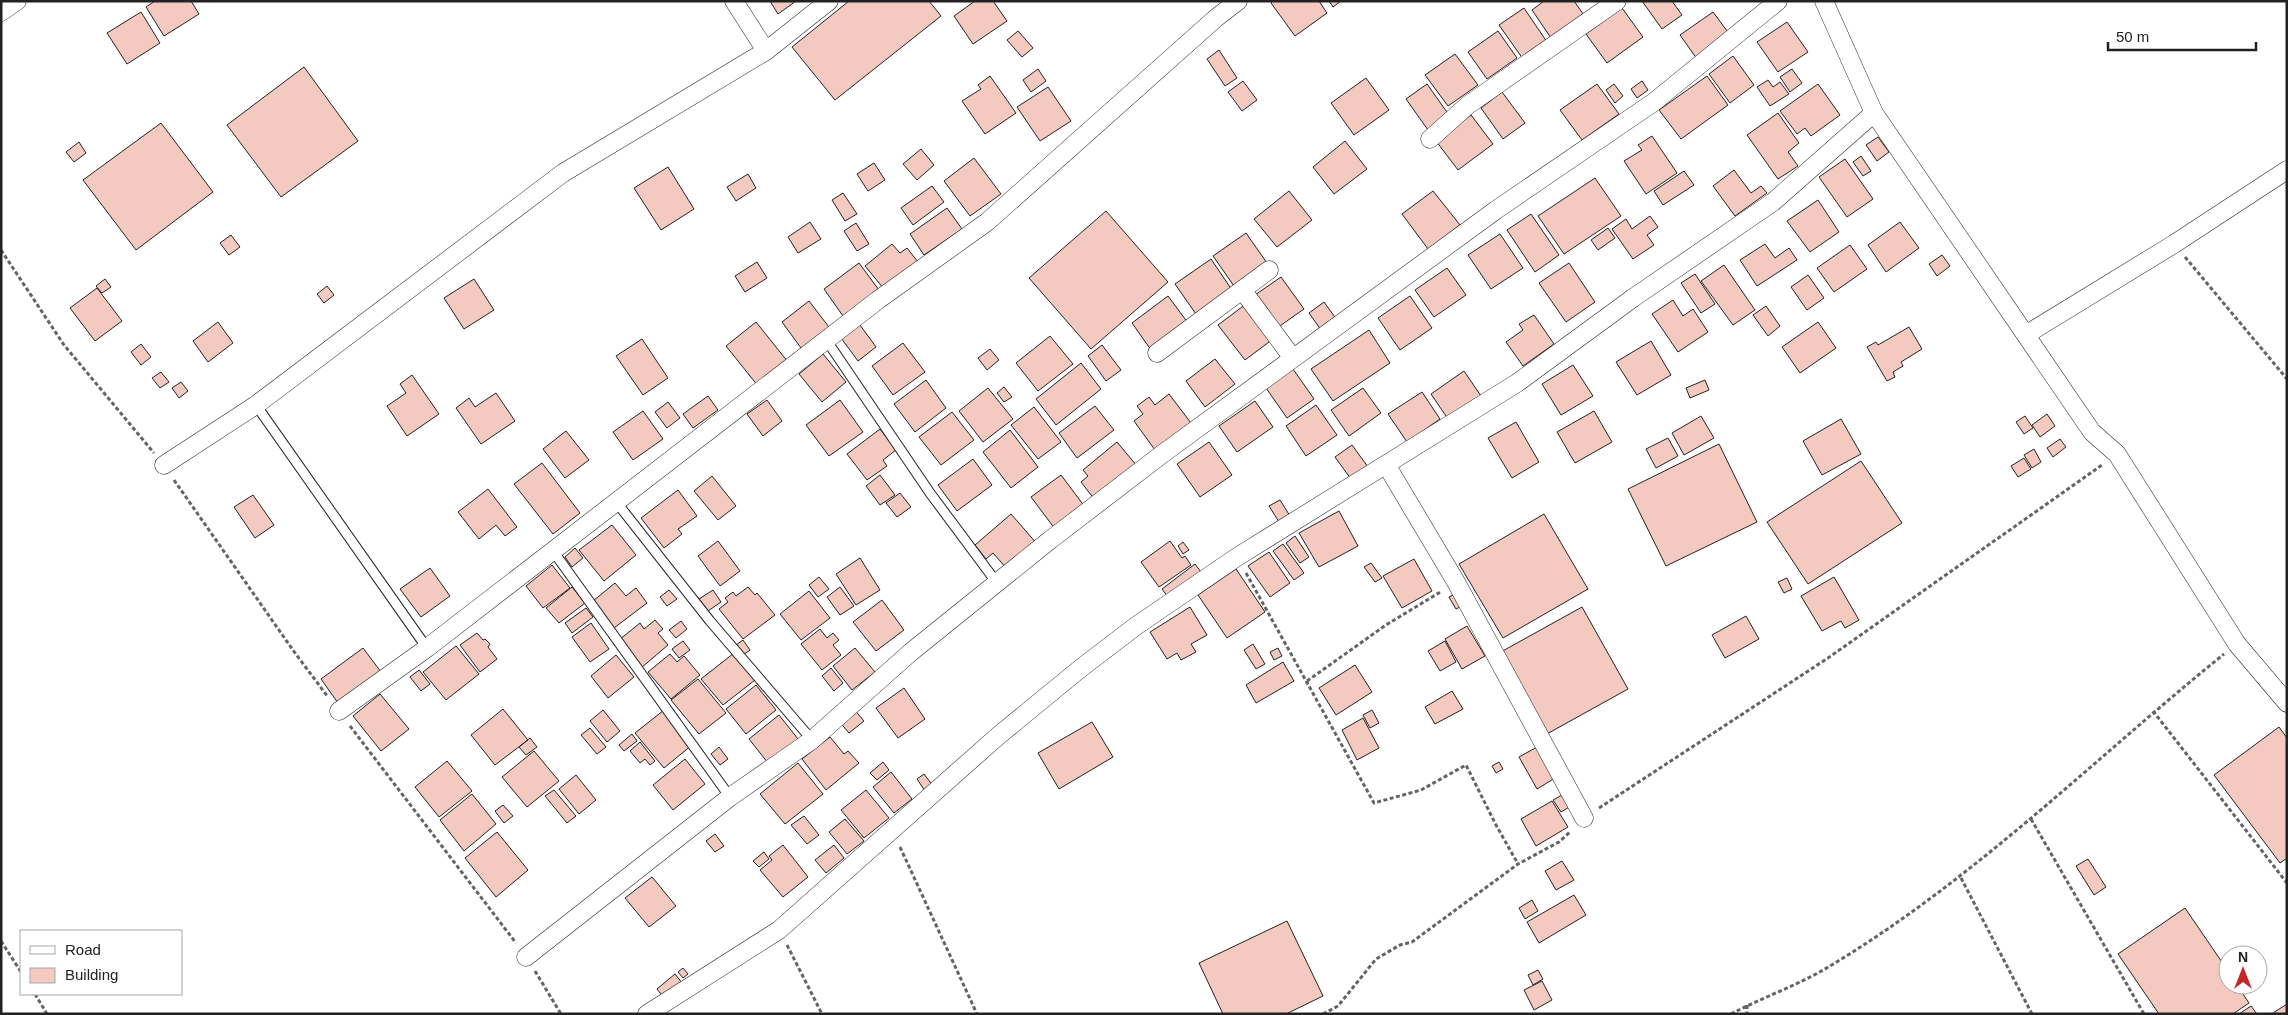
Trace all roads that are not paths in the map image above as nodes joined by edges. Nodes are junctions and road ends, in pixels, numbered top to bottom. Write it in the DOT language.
graph roads {
  1 [pos="17,1"];
  2 [pos="734,1"];
  3 [pos="829,1"];
  4 [pos="1238,1"];
  5 [pos="1616,1"];
  6 [pos="1778,1"];
  7 [pos="1824,1"];
  8 [pos="1,12"];
  9 [pos="766,51"];
  10 [pos="1874,113"];
  11 [pos="1430,138"];
  12 [pos="2287,170"];
  13 [pos="1269,270"];
  14 [pos="1243,290"];
  15 [pos="2027,334"];
  16 [pos="828,341"];
  17 [pos="1157,354"];
  18 [pos="1292,357"];
  19 [pos="256,405"];
  20 [pos="164,465"];
  21 [pos="1387,466"];
  22 [pos="617,502"];
  23 [pos="553,552"];
  24 [pos="997,583"];
  25 [pos="427,648"];
  26 [pos="2287,703"];
  27 [pos="339,711"];
  28 [pos="812,740"];
  29 [pos="730,797"];
  30 [pos="1584,818"];
  31 [pos="526,957"];
  32 [pos="647,1014"];
  1 -- 8 [label="street"];
  2 -- 9 [label="street"];
  3 -- 9 [label="street"];
  4 -- 16 [label="street"];
  5 -- 11 [label="street"];
  6 -- 18 [label="street"];
  7 -- 10 [label="street"];
  9 -- 19 [label="street"];
  10 -- 15 [label="street"];
  10 -- 21 [label="street"];
  12 -- 15 [label="street"];
  13 -- 14 [label="street"];
  14 -- 17 [label="street"];
  14 -- 18 [label="street"];
  15 -- 26 [label="street"];
  16 -- 22 [label="street"];
  16 -- 24 [label="lane"];
  18 -- 24 [label="street"];
  19 -- 20 [label="street"];
  19 -- 25 [label="lane"];
  21 -- 30 [label="street"];
  21 -- 32 [label="street"];
  22 -- 23 [label="street"];
  22 -- 28 [label="lane"];
  23 -- 25 [label="street"];
  23 -- 29 [label="lane"];
  24 -- 28 [label="street"];
  25 -- 27 [label="street"];
  28 -- 29 [label="street"];
  29 -- 31 [label="street"];
}
